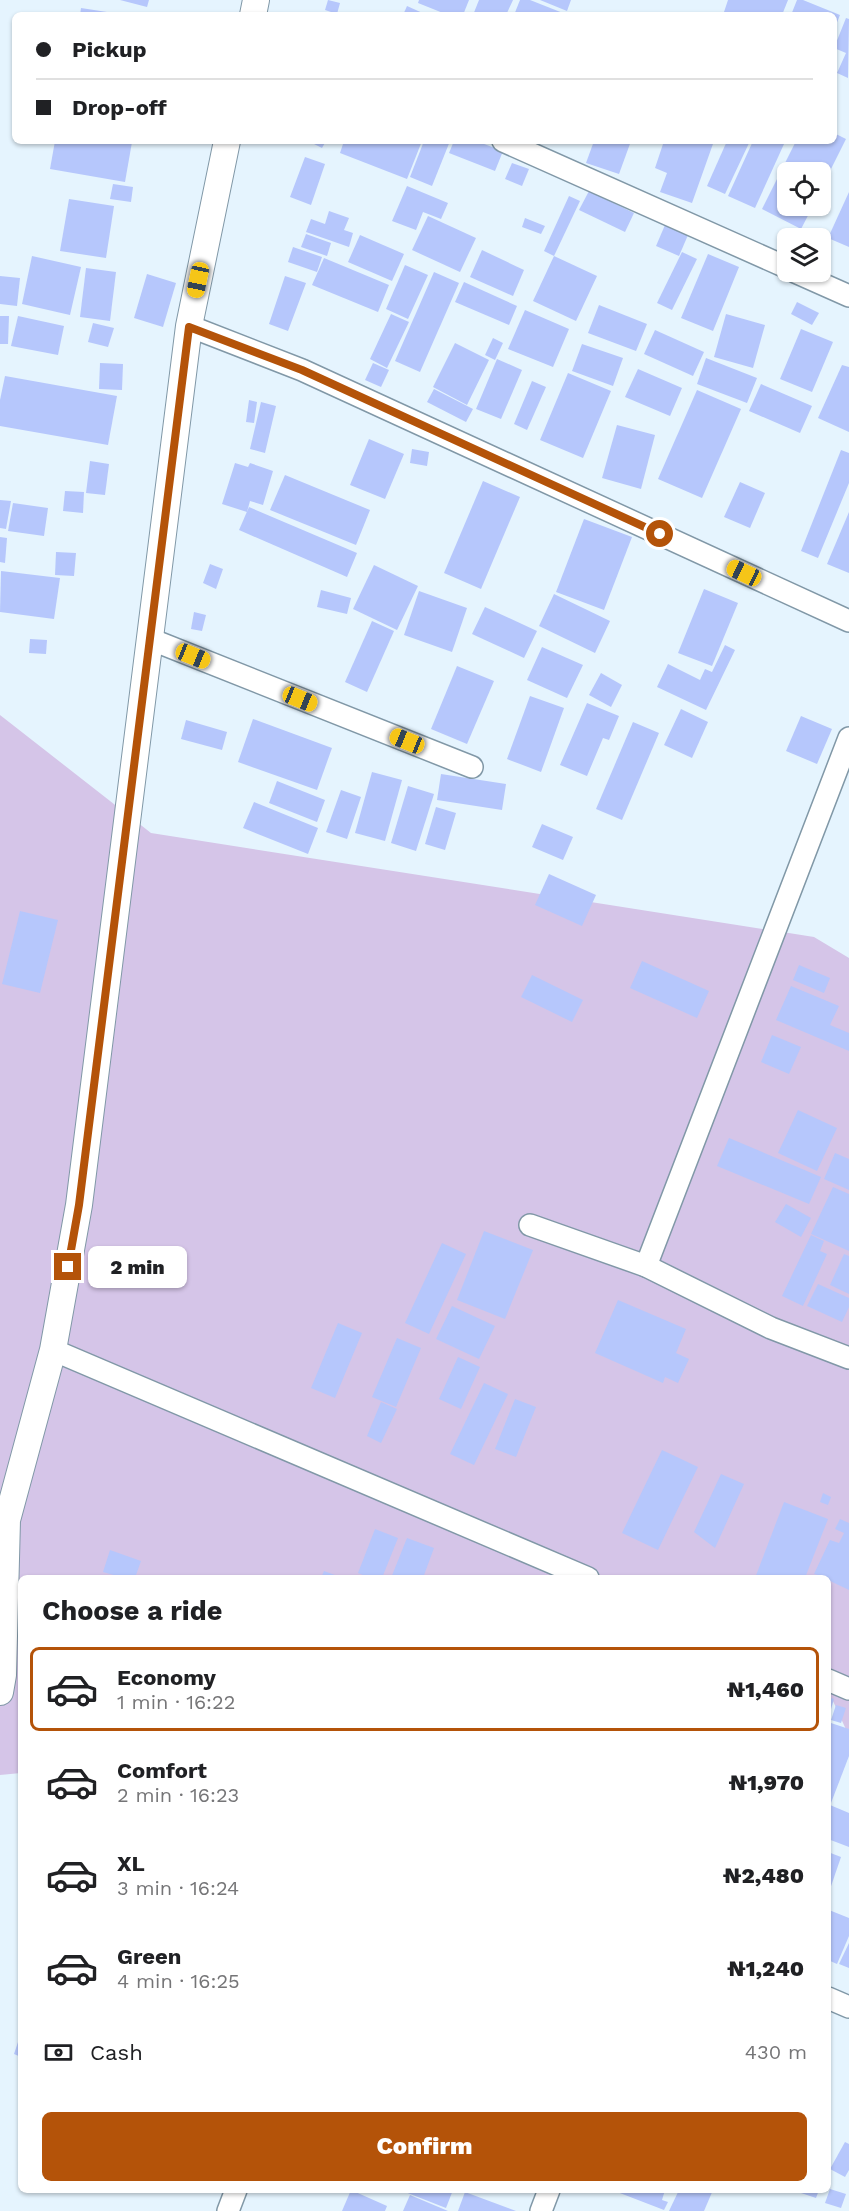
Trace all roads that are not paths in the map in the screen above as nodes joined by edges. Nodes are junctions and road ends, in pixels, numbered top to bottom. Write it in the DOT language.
graph roads {
  1 [pos="226,144"];
  2 [pos="510,144"];
  3 [pos="777,263"];
  4 [pos="818,282"];
  5 [pos="849,296"];
  6 [pos="189,327"];
  7 [pos="849,621"];
  8 [pos="150,639"];
  9 [pos="849,738"];
  10 [pos="472,767"];
  11 [pos="530,1225"];
  12 [pos="645,1266"];
  13 [pos="52,1350"];
  14 [pos="849,1358"];
  15 [pos="581,1575"];
  16 [pos="831,1681"];
  17 [pos="8,1682"];
  18 [pos="849,1689"];
  19 [pos="831,1999"];
  20 [pos="849,2007"];
  21 [pos="235,2193"];
  22 [pos="548,2193"];
  23 [pos="228,2211"];
  24 [pos="541,2211"];
  1 -- 6 [label="street"];
  2 -- 3 [label="street"];
  4 -- 5 [label="street"];
  6 -- 7 [label="street"];
  6 -- 8 [label="street"];
  8 -- 10 [label="street"];
  8 -- 13 [label="street"];
  9 -- 12 [label="street"];
  11 -- 12 [label="street"];
  12 -- 14 [label="street"];
  13 -- 15 [label="street"];
  13 -- 17 [label="street"];
  16 -- 18 [label="street"];
  19 -- 20 [label="street"];
  21 -- 23 [label="street"];
  22 -- 24 [label="street"];
}
